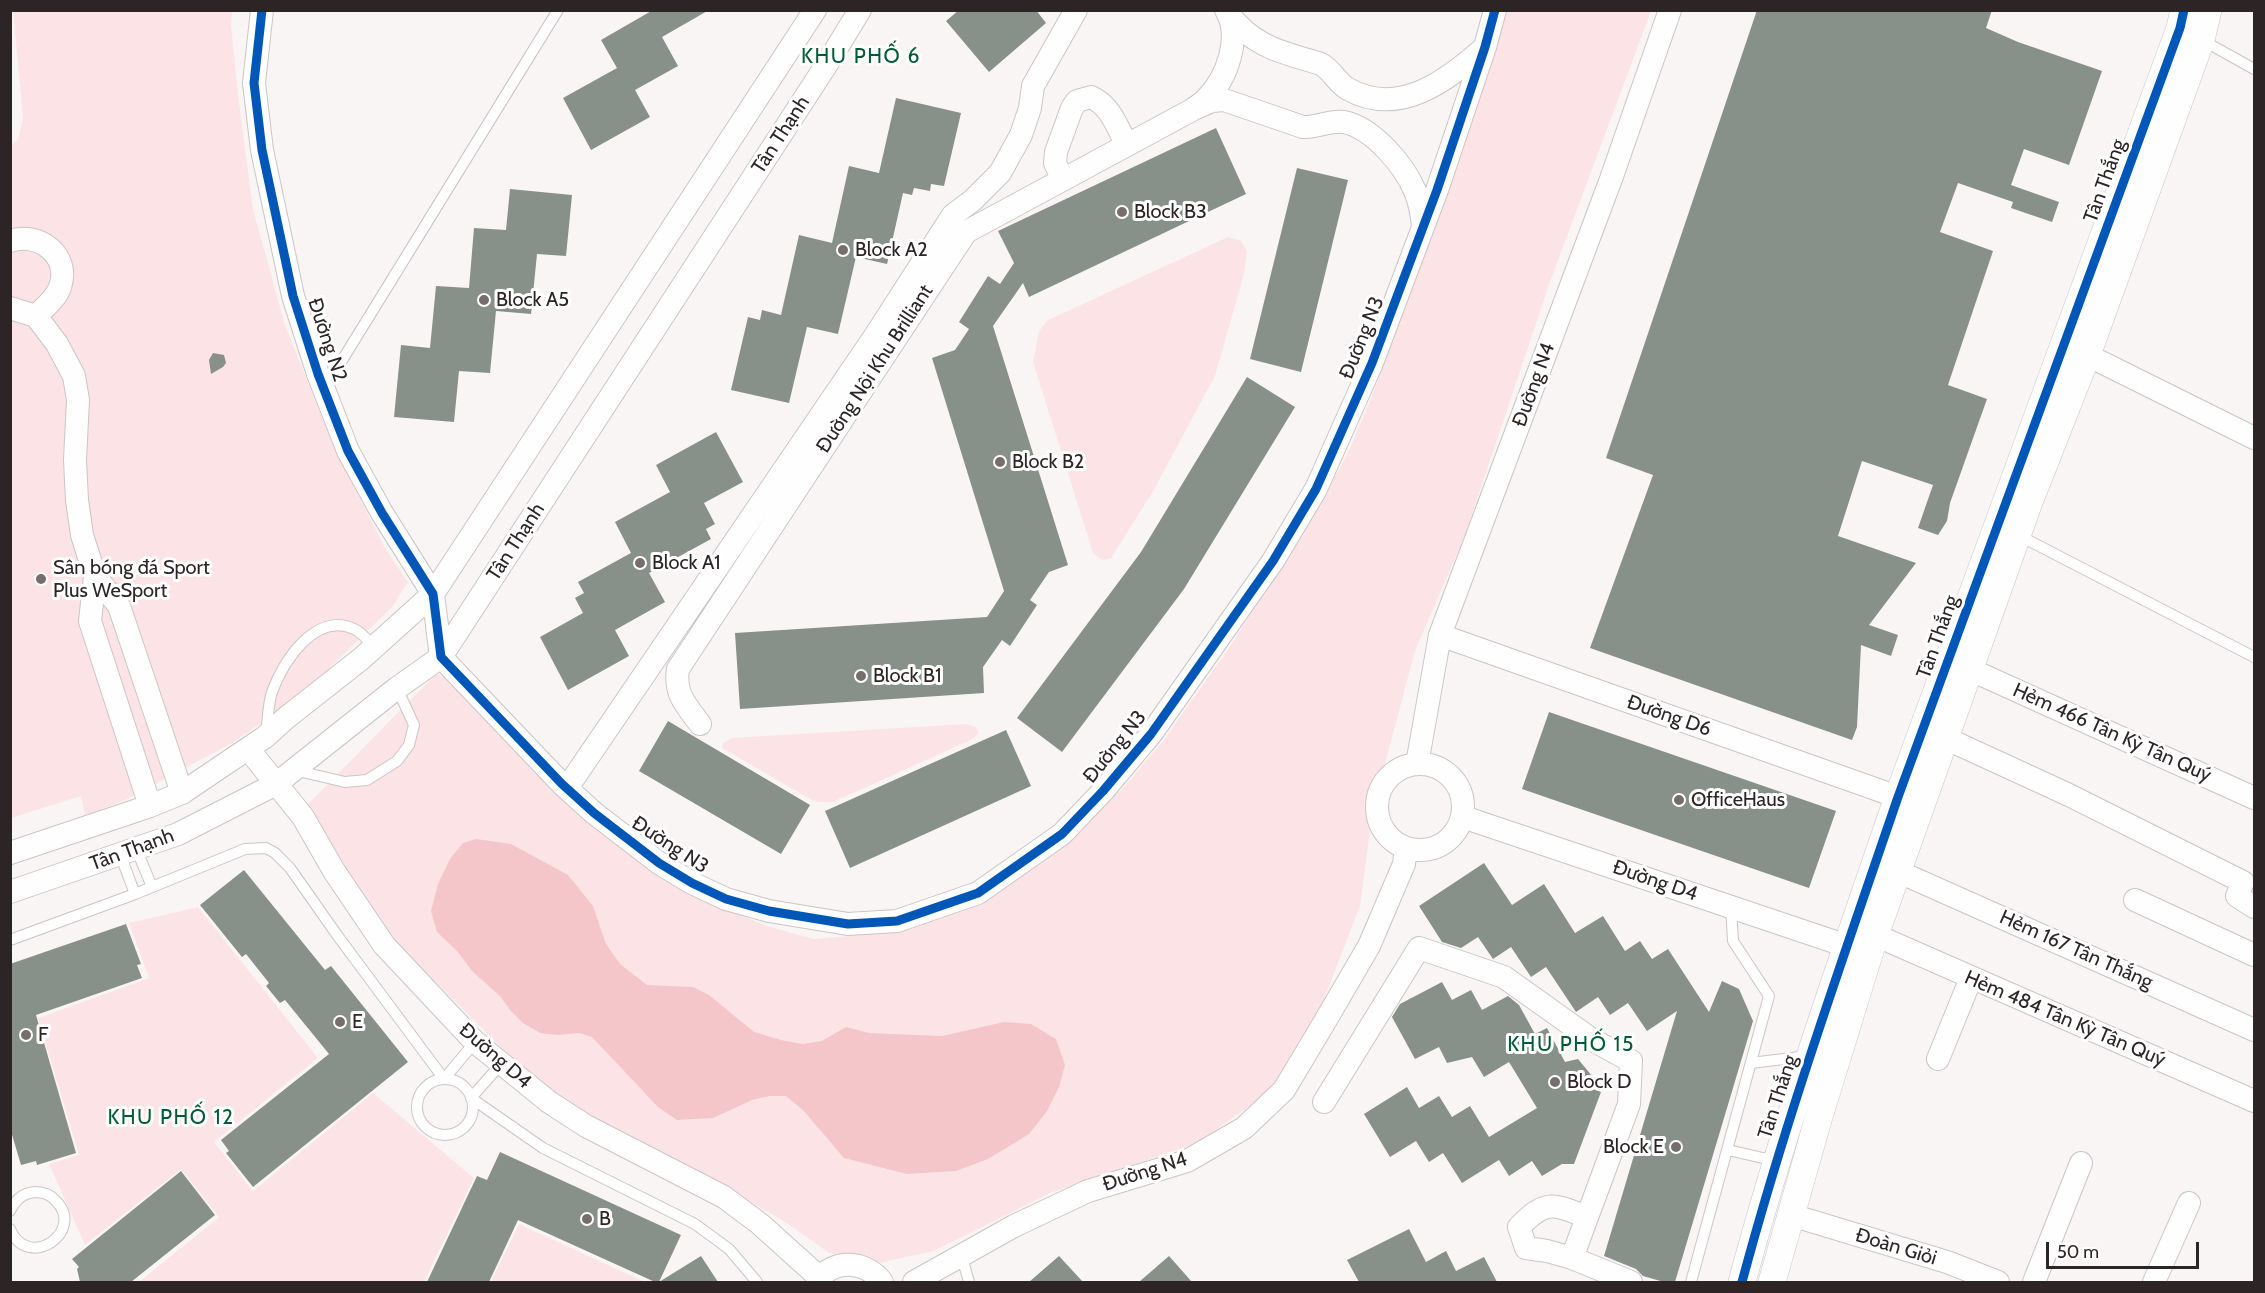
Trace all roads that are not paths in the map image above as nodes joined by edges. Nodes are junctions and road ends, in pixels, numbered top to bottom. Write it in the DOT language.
graph roads {
  1 [pos="262,10"];
  2 [pos="558,10"];
  3 [pos="816,10"];
  4 [pos="860,10"];
  5 [pos="1076,10"];
  6 [pos="1495,10"];
  7 [pos="1670,10"];
  8 [pos="2184,10"];
  9 [pos="2208,10"];
  10 [pos="1227,12"];
  11 [pos="2201,40"];
  12 [pos="1259,43"];
  13 [pos="1485,47"];
  14 [pos="1231,54"];
  15 [pos="2254,69"];
  16 [pos="1219,80"];
  17 [pos="1339,80"];
  18 [pos="1231,102"];
  19 [pos="1192,110"];
  20 [pos="1322,124"];
  21 [pos="1127,145"];
  22 [pos="1063,180"];
  23 [pos="1423,227"];
  24 [pos="10,241"];
  25 [pos="10,308"];
  26 [pos="36,316"];
  27 [pos="2087,355"];
  28 [pos="324,390"];
  29 [pos="2254,438"];
  30 [pos="2018,535"];
  31 [pos="95,576"];
  32 [pos="433,594"];
  33 [pos="1440,635"];
  34 [pos="375,648"];
  35 [pos="441,657"];
  36 [pos="2254,657"];
  37 [pos="1969,669"];
  38 [pos="397,688"];
  39 [pos="700,724"];
  40 [pos="1944,738"];
  41 [pos="257,743"];
  42 [pos="1417,764"];
  43 [pos="294,770"];
  44 [pos="276,784"];
  45 [pos="567,788"];
  46 [pos="182,794"];
  47 [pos="2254,798"];
  48 [pos="1909,801"];
  49 [pos="150,806"];
  50 [pos="1463,817"];
  51 [pos="1406,848"];
  52 [pos="128,851"];
  53 [pos="10,853"];
  54 [pos="1887,867"];
  55 [pos="152,887"];
  56 [pos="10,892"];
  57 [pos="135,894"];
  58 [pos="2135,900"];
  59 [pos="1731,907"];
  60 [pos="2254,907"];
  61 [pos="10,940"];
  62 [pos="1861,940"];
  63 [pos="2254,955"];
  64 [pos="1971,978"];
  65 [pos="2254,1030"];
  66 [pos="475,1042"];
  67 [pos="1811,1056"];
  68 [pos="1938,1059"];
  69 [pos="501,1064"];
  70 [pos="1751,1064"];
  71 [pos="444,1079"];
  72 [pos="471,1098"];
  73 [pos="2254,1101"];
  74 [pos="1324,1102"];
  75 [pos="1728,1150"];
  76 [pos="1776,1161"];
  77 [pos="2081,1162"];
  78 [pos="2189,1203"];
  79 [pos="11,1204"];
  80 [pos="1791,1215"];
  81 [pos="1587,1217"];
  82 [pos="10,1229"];
  83 [pos="961,1254"];
  84 [pos="1572,1258"];
  85 [pos="819,1280"];
  86 [pos="757,1282"];
  87 [pos="882,1282"];
  88 [pos="914,1282"];
  89 [pos="969,1282"];
  90 [pos="1631,1282"];
  91 [pos="1691,1282"];
  92 [pos="1742,1282"];
  93 [pos="1772,1282"];
  94 [pos="1995,1282"];
  95 [pos="2034,1282"];
  96 [pos="2154,1282"];
  1 -- 28 [label="street, Đường N2"];
  2 -- 28 [label="lane"];
  3 -- 32 [label="street, Tân Thạnh"];
  4 -- 35 [label="street, Tân Thạnh"];
  5 -- 45 [label="street"];
  6 -- 13 [label="street, Đường N3"];
  7 -- 33 [label="street, Đường N4"];
  8 -- 48 [label="street, Tân Thắng"];
  9 -- 11 [label="street, Tân Thắng"];
  10 -- 12 [label="street, Đường Nội Khu Brilliant"];
  10 -- 14 [label="street, Đường Nội Khu Brilliant"];
  11 -- 15 [label="lane"];
  11 -- 27 [label="street, Tân Thắng"];
  12 -- 14 [label="street"];
  12 -- 17 [label="street, Đường Nội Khu Brilliant"];
  13 -- 17 [label="street, Đường Nội Khu Brilliant"];
  13 -- 23 [label="street, Đường N3"];
  14 -- 16 [label="street, Đường Nội Khu Brilliant"];
  16 -- 18 [label="street"];
  16 -- 19 [label="street, Đường Nội Khu Brilliant"];
  17 -- 20 [label="street"];
  18 -- 19 [label="street, Đường Nội Khu Brilliant"];
  18 -- 20 [label="street, Đường Nội Khu Brilliant"];
  19 -- 21 [label="street, Đường Nội Khu Brilliant"];
  20 -- 23 [label="street, Đường Nội Khu Brilliant"];
  21 -- 22 [label="street, Đường Nội Khu Brilliant"];
  21 -- 22 [label="street"];
  22 -- 39 [label="street, Đường Nội Khu Brilliant"];
  23 -- 45 [label="street, Đường N3"];
  24 -- 26 [label="street"];
  25 -- 26 [label="street"];
  26 -- 31 [label="street"];
  27 -- 29 [label="street"];
  27 -- 30 [label="street, Tân Thắng"];
  28 -- 32 [label="street, Đường N2"];
  30 -- 36 [label="lane"];
  30 -- 37 [label="street, Tân Thắng"];
  31 -- 46 [label="street"];
  31 -- 49 [label="street"];
  32 -- 34 [label="street, Tân Thạnh"];
  32 -- 35 [label="street, Đường N2"];
  33 -- 42 [label="street, Đường N4"];
  33 -- 48 [label="street, Đường D6"];
  34 -- 41 [label="street, Tân Thạnh"];
  34 -- 41 [label="lane"];
  35 -- 38 [label="street, Tân Thạnh"];
  35 -- 45 [label="street, Đường N3"];
  37 -- 40 [label="street, Tân Thắng"];
  37 -- 47 [label="street, Hẻm 466 Tân Kỳ Tân Quý"];
  38 -- 43 [label="street, Tân Thạnh"];
  38 -- 43 [label="lane"];
  40 -- 48 [label="street, Tân Thắng"];
  40 -- 60 [label="street"];
  41 -- 44 [label="street, Đường D4"];
  41 -- 46 [label="street, Tân Thạnh"];
  42 -- 50 [label="street"];
  42 -- 51 [label="street"];
  43 -- 44 [label="street, Tân Thạnh"];
  44 -- 52 [label="street, Tân Thạnh"];
  44 -- 66 [label="street, Đường D4"];
  46 -- 49 [label="street, Tân Thạnh"];
  48 -- 54 [label="street, Tân Thắng"];
  49 -- 53 [label="street, Tân Thạnh"];
  50 -- 51 [label="street"];
  50 -- 59 [label="street, Đường D4"];
  51 -- 83 [label="street, Đường N4"];
  52 -- 55 [label="lane"];
  52 -- 56 [label="street, Tân Thạnh"];
  52 -- 57 [label="lane"];
  54 -- 62 [label="street, Tân Thắng"];
  54 -- 65 [label="street, Hẻm 167 Tân Thắng"];
  55 -- 57 [label="lane"];
  55 -- 71 [label="lane"];
  57 -- 61 [label="lane"];
  58 -- 63 [label="street"];
  59 -- 62 [label="street, Đường D4"];
  59 -- 70 [label="lane"];
  62 -- 64 [label="street, Hẻm 484 Tân Kỳ Tân Quý"];
  62 -- 67 [label="street, Tân Thắng"];
  62 -- 80 [label="street, Tân Thắng"];
  64 -- 68 [label="street"];
  64 -- 73 [label="street, Hẻm 484 Tân Kỳ Tân Quý"];
  66 -- 69 [label="street, Đường D4"];
  66 -- 71 [label="lane"];
  67 -- 70 [label="lane"];
  67 -- 76 [label="street, Tân Thắng"];
  69 -- 72 [label="lane"];
  69 -- 85 [label="street, Đường D4"];
  70 -- 75 [label="lane"];
  71 -- 72 [label="lane"];
  71 -- 72 [label="lane"];
  72 -- 86 [label="lane"];
  74 -- 81 [label="street"];
  75 -- 76 [label="lane"];
  75 -- 91 [label="lane"];
  76 -- 92 [label="street, Tân Thắng"];
  77 -- 95 [label="street"];
  78 -- 96 [label="street"];
  79 -- 82 [label="lane"];
  80 -- 93 [label="street, Tân Thắng"];
  80 -- 94 [label="street, Đoàn Giỏi"];
  81 -- 84 [label="street"];
  81 -- 84 [label="street"];
  83 -- 88 [label="street, Đường N4"];
  83 -- 89 [label="lane"];
  84 -- 90 [label="street"];
  85 -- 87 [label="street"];
}
